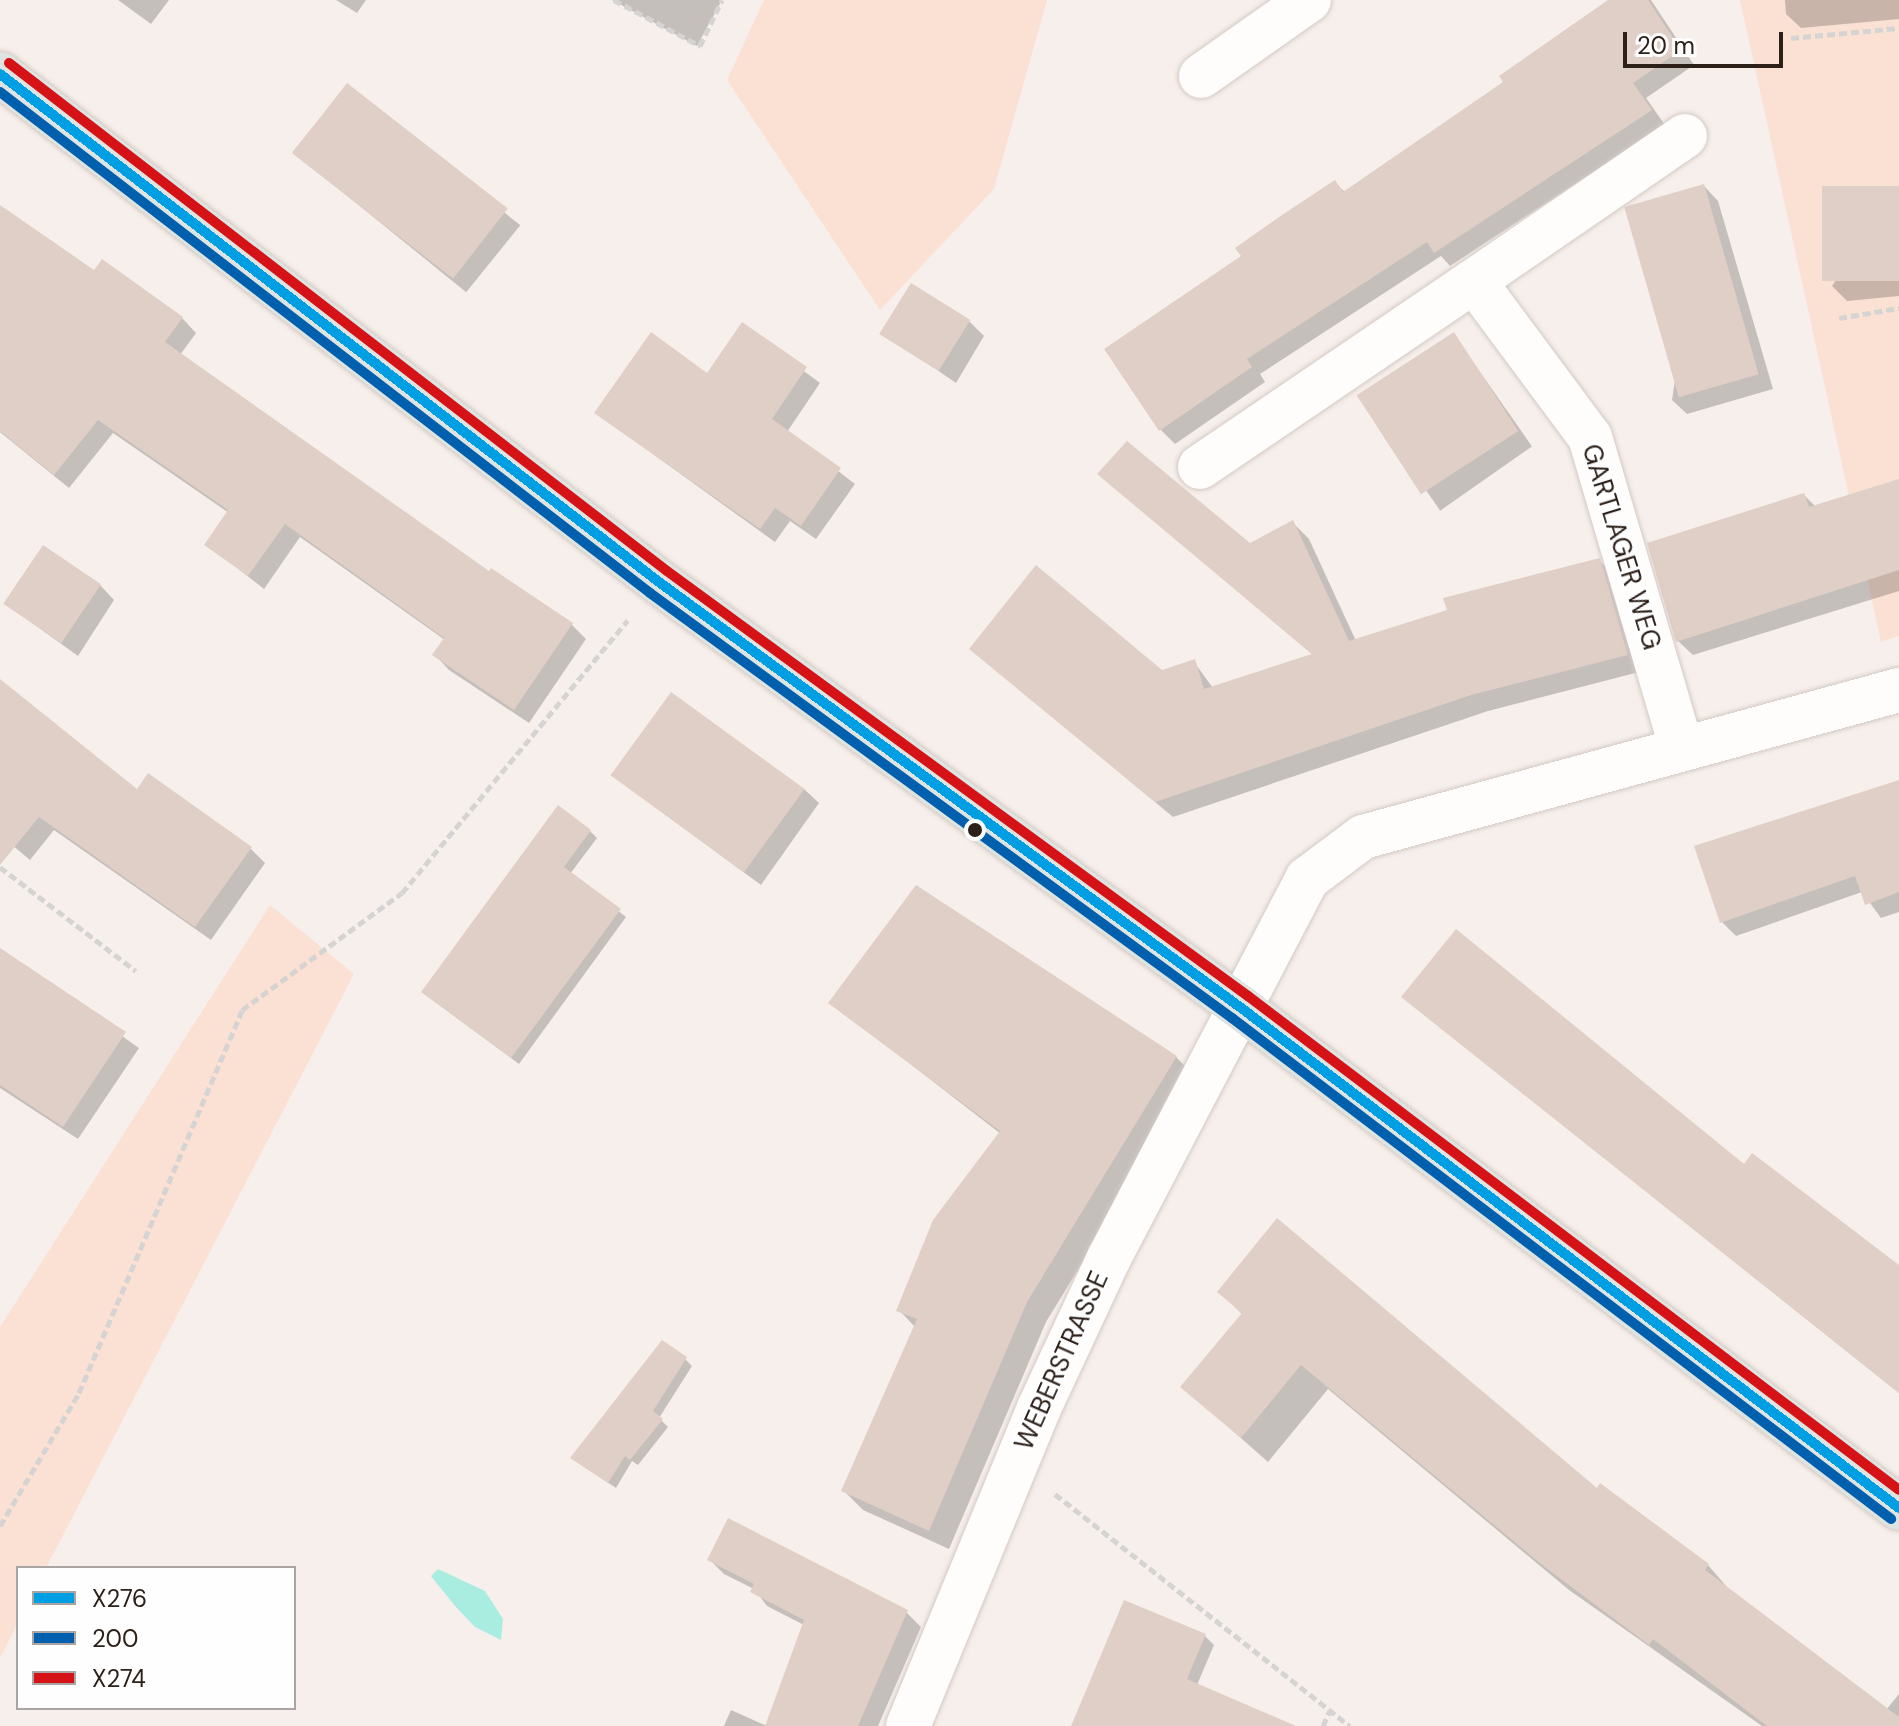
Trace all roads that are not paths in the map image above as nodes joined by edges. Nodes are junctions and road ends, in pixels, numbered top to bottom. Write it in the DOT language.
graph roads {
  1 [pos="1309,0"];
  2 [pos="0,74"];
  3 [pos="1201,76"];
  4 [pos="1685,136"];
  5 [pos="1474,281"];
  6 [pos="1200,467"];
  7 [pos="1899,690"];
  8 [pos="1682,749"];
  9 [pos="1240,1007"];
  10 [pos="1899,1508"];
  11 [pos="908,1726"];
  1 -- 3 [label="street"];
  2 -- 9 [label="main road"];
  4 -- 5 [label="street"];
  5 -- 6 [label="street"];
  5 -- 8 [label="street, GARTLAGER WEG"];
  7 -- 8 [label="street"];
  8 -- 9 [label="street"];
  9 -- 10 [label="main road"];
  9 -- 11 [label="street, WEBERSTRASSE"];
}
